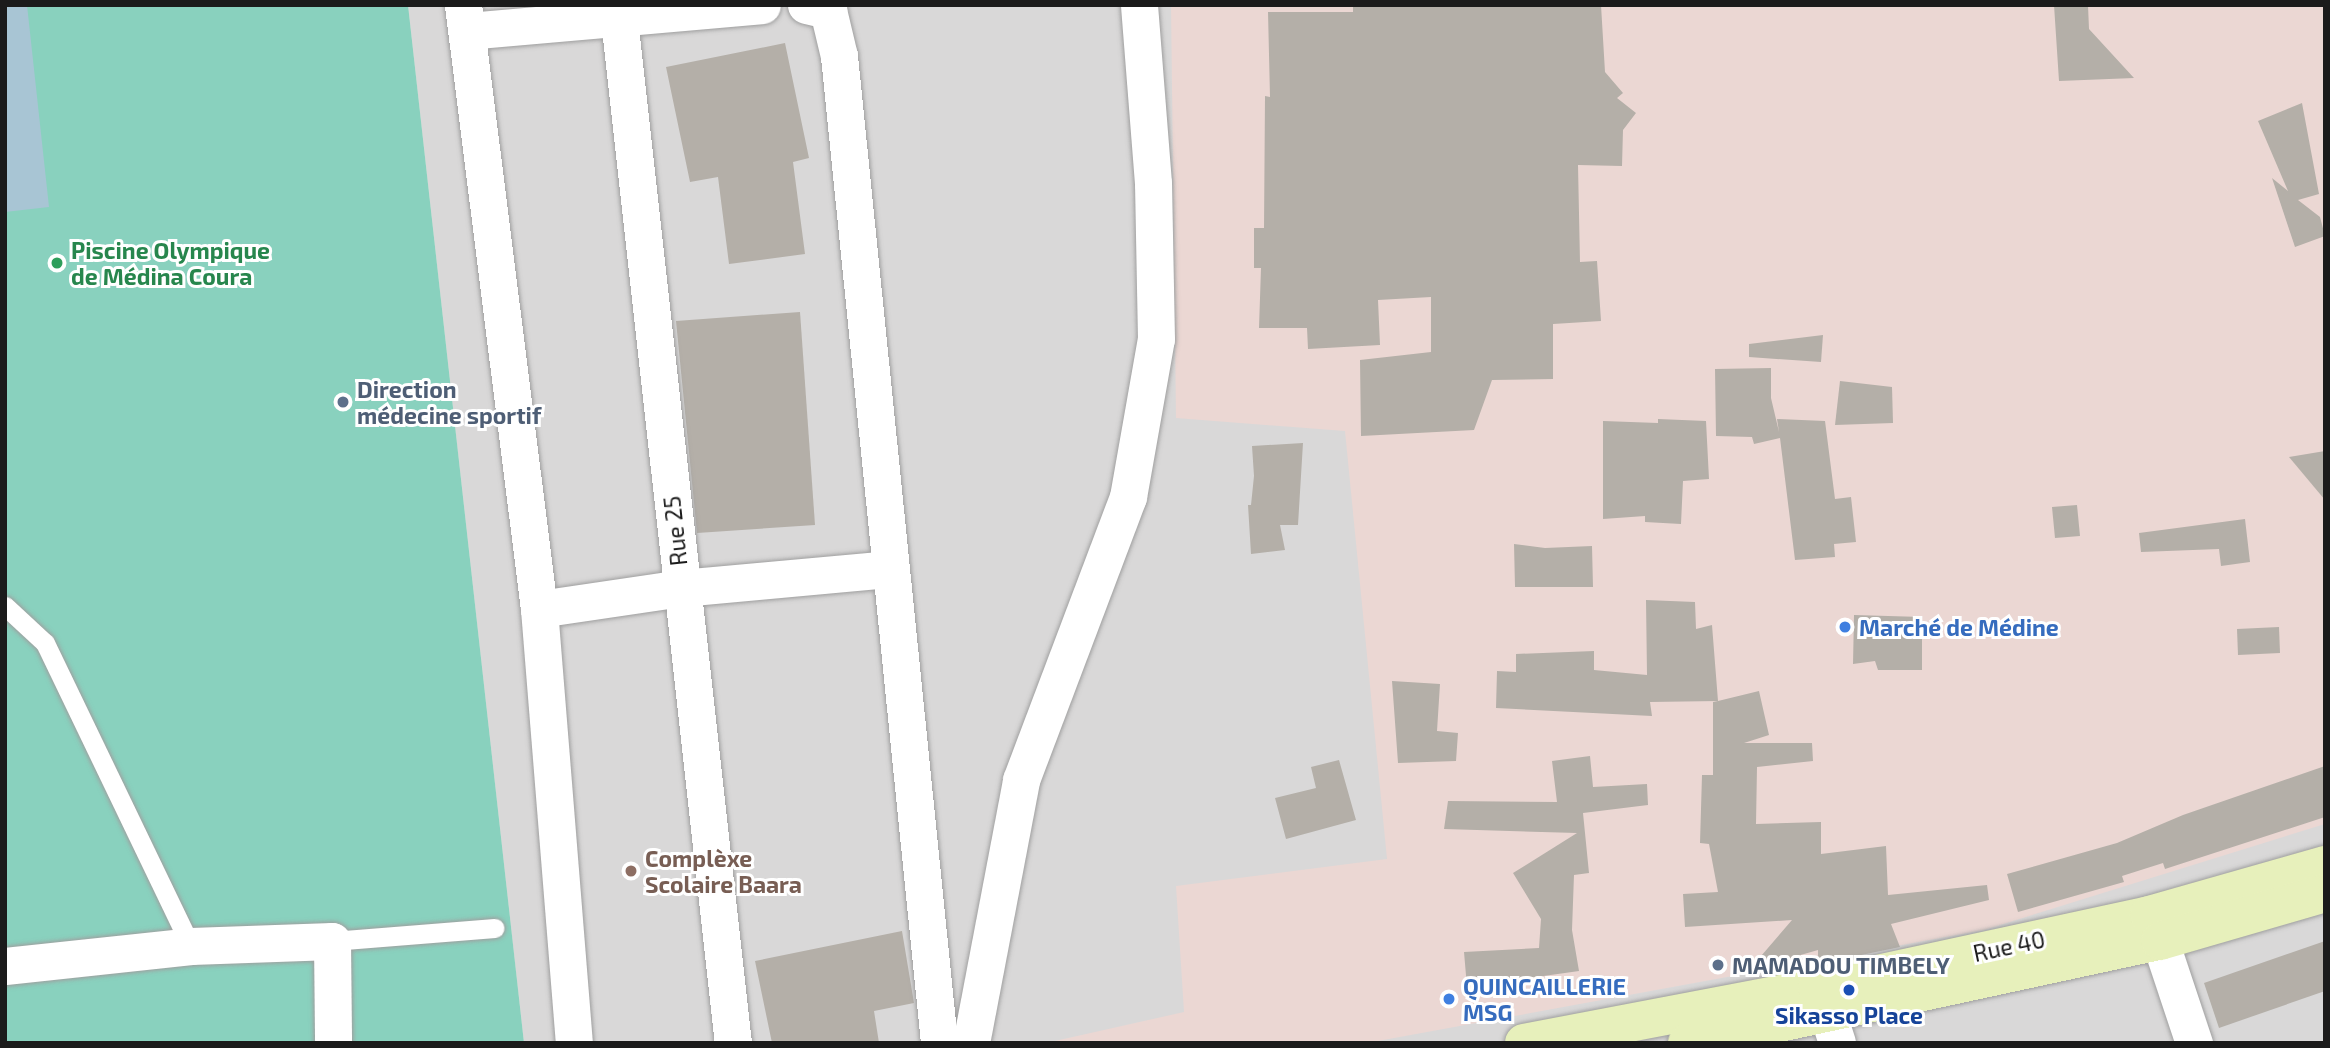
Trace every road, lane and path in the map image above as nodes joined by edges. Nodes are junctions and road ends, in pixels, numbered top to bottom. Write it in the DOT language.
graph roads {
  1 [pos="762,5"];
  2 [pos="806,5"];
  3 [pos="1139,5"];
  4 [pos="465,18"];
  5 [pos="619,19"];
  6 [pos="888,569"];
  7 [pos="681,588"];
  8 [pos="5,606"];
  9 [pos="539,609"];
  10 [pos="2325,865"];
  11 [pos="2325,893"];
  12 [pos="494,928"];
  13 [pos="332,941"];
  14 [pos="2160,941"];
  15 [pos="191,946"];
  16 [pos="5,965"];
  17 [pos="1833,1029"];
  18 [pos="332,1043"];
  19 [pos="574,1043"];
  20 [pos="733,1043"];
  21 [pos="939,1043"];
  22 [pos="971,1043"];
  23 [pos="1524,1043"];
  24 [pos="1687,1043"];
  25 [pos="2194,1043"];
  1 -- 5 [label="street"];
  2 -- 6 [label="street"];
  3 -- 22 [label="street"];
  4 -- 5 [label="street"];
  4 -- 9 [label="street"];
  5 -- 7 [label="street, Rue 25"];
  6 -- 7 [label="street"];
  6 -- 21 [label="street"];
  7 -- 9 [label="street"];
  7 -- 20 [label="street, Rue 25"];
  8 -- 15 [label="lane"];
  9 -- 19 [label="street"];
  10 -- 23 [label="main road, Rue 40"];
  11 -- 14 [label="main road, Rue 40"];
  12 -- 13 [label="lane"];
  13 -- 15 [label="street"];
  13 -- 18 [label="street"];
  14 -- 17 [label="main road, Rue 40"];
  14 -- 25 [label="street"];
  15 -- 16 [label="street"];
  17 -- 24 [label="main road, Rue 40"];
}
